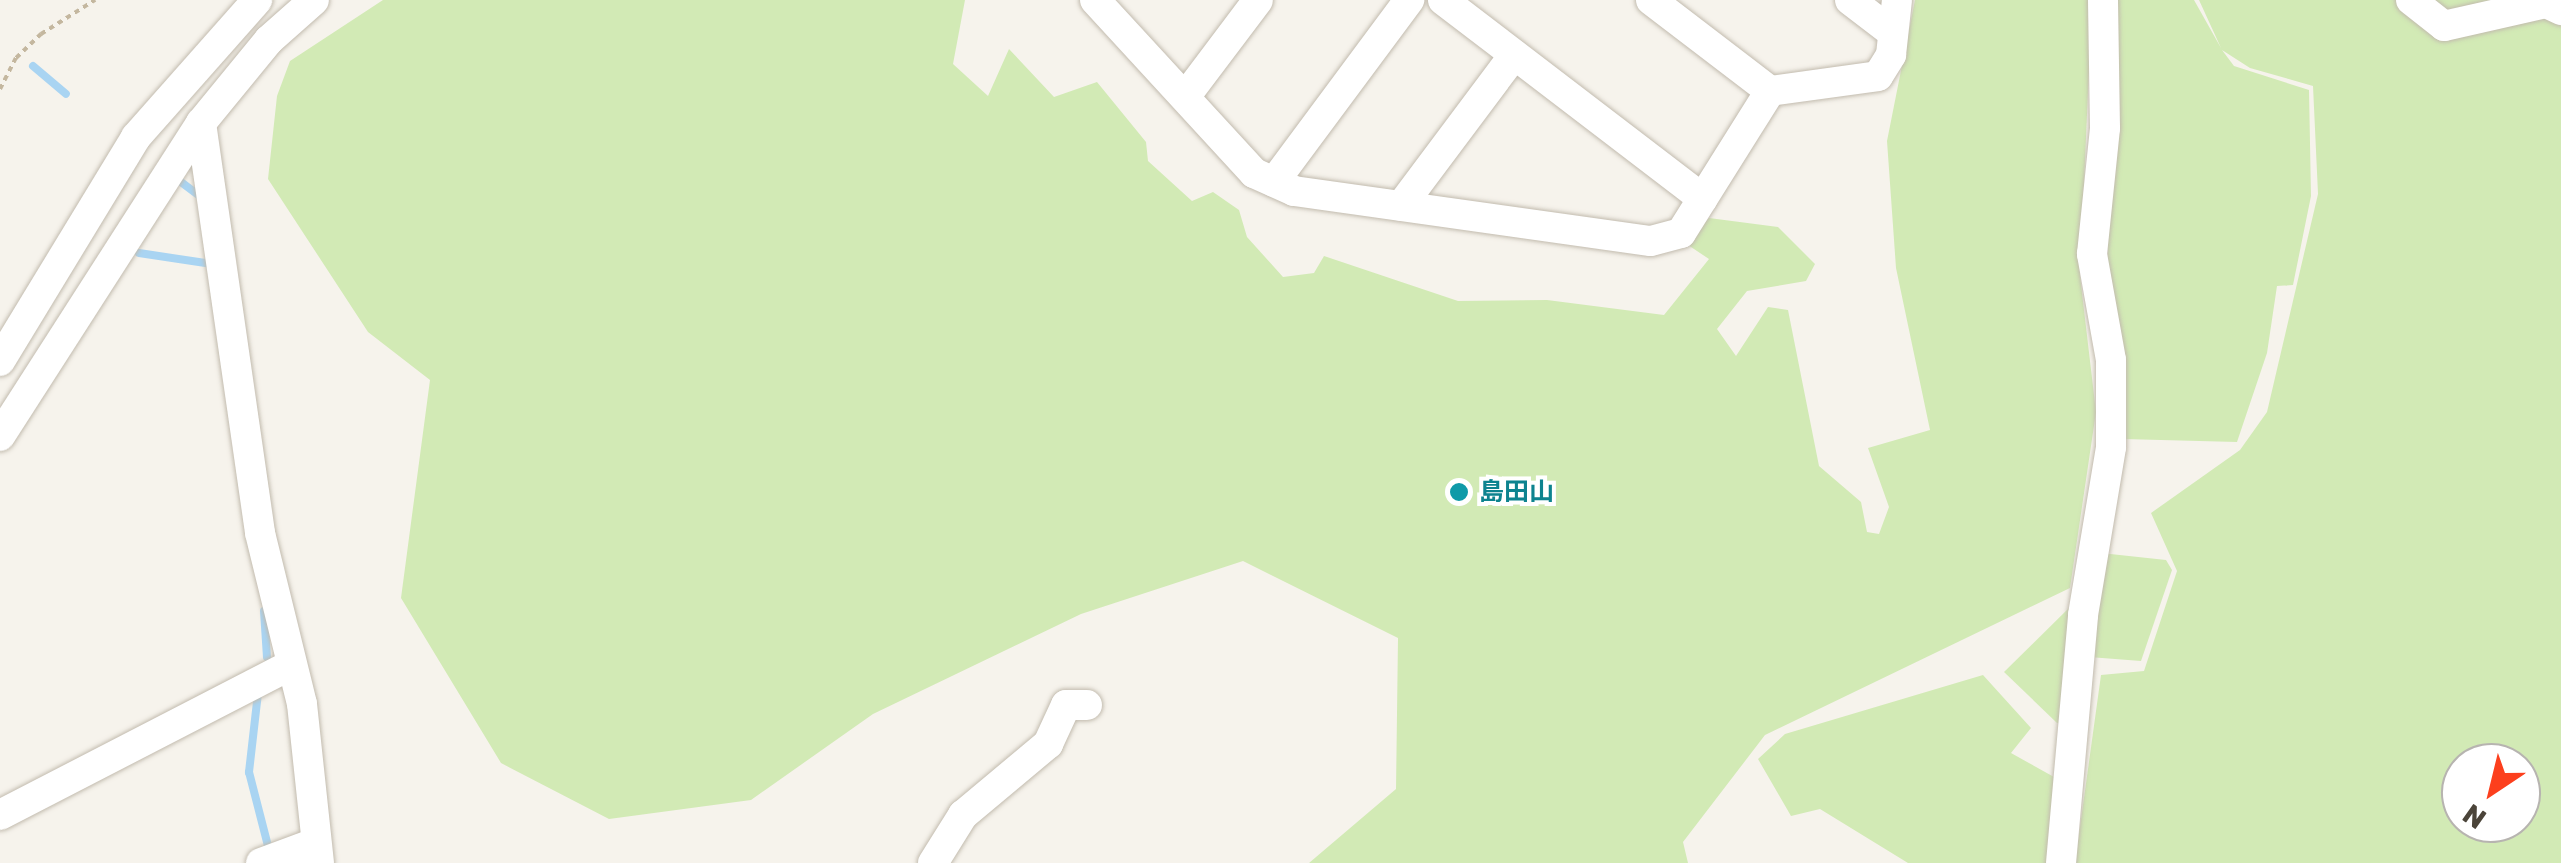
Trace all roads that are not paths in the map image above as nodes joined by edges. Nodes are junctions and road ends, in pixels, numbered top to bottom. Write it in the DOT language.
graph roads {
  1 [pos="257,0"];
  2 [pos="314,0"];
  3 [pos="1258,0"];
  4 [pos="1409,0"];
  5 [pos="1443,0"];
  6 [pos="1651,0"];
  7 [pos="1850,0"];
  8 [pos="1897,0"];
  9 [pos="2104,0"];
  10 [pos="2412,0"];
  11 [pos="1104,3"];
  12 [pos="2561,10"];
  13 [pos="1894,33"];
  14 [pos="1514,55"];
  15 [pos="1770,90"];
  16 [pos="1184,97"];
  17 [pos="201,123"];
  18 [pos="1274,182"];
  19 [pos="1702,199"];
  20 [pos="1401,206"];
  21 [pos="0,361"];
  22 [pos="0,436"];
  23 [pos="291,666"];
  24 [pos="1087,705"];
  25 [pos="0,815"];
  26 [pos="315,853"];
  27 [pos="268,859"];
  28 [pos="933,863"];
  29 [pos="2061,863"];
  1 -- 21 [label="street"];
  2 -- 17 [label="street"];
  3 -- 16 [label="street"];
  4 -- 18 [label="street"];
  5 -- 14 [label="street"];
  6 -- 15 [label="street"];
  7 -- 13 [label="street"];
  8 -- 13 [label="street"];
  9 -- 29 [label="street"];
  10 -- 12 [label="street"];
  11 -- 16 [label="street"];
  13 -- 15 [label="street"];
  14 -- 19 [label="street"];
  14 -- 20 [label="street"];
  15 -- 19 [label="street"];
  16 -- 18 [label="street"];
  17 -- 22 [label="street"];
  17 -- 23 [label="street"];
  18 -- 20 [label="street"];
  19 -- 20 [label="street"];
  23 -- 25 [label="street"];
  23 -- 26 [label="street"];
  24 -- 28 [label="street"];
  26 -- 27 [label="street"];
}
